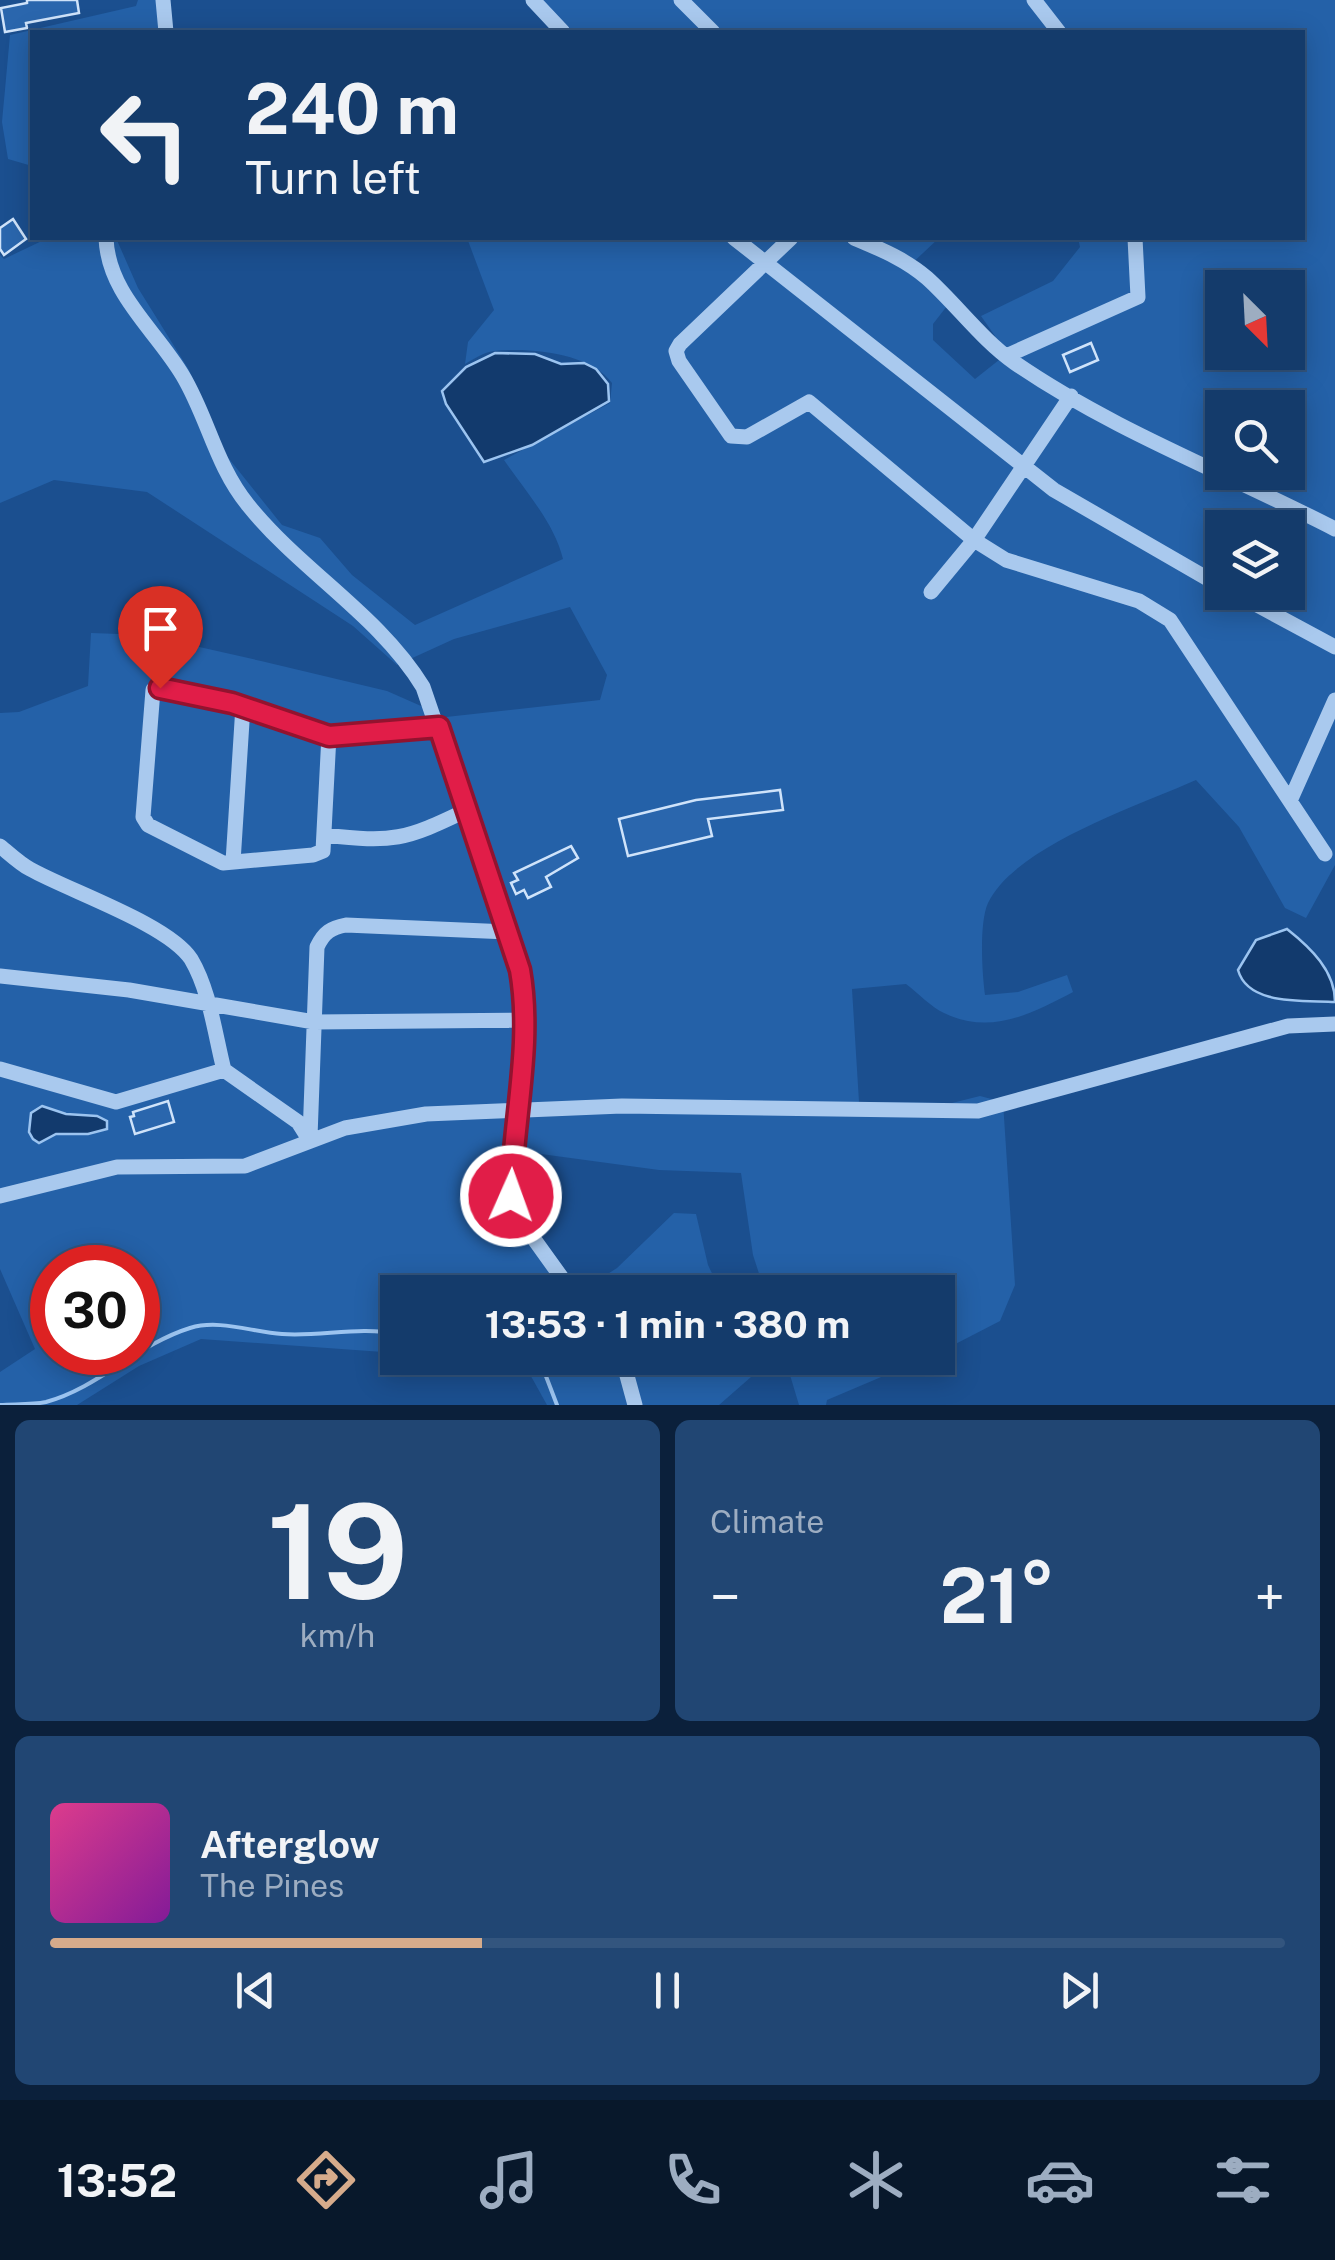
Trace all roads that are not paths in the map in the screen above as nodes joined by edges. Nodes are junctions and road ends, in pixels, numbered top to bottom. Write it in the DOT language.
graph roads {
  1 [pos="163,0"];
  2 [pos="534,0"];
  3 [pos="681,0"];
  4 [pos="1034,0"];
  5 [pos="166,30"];
  6 [pos="561,30"];
  7 [pos="711,30"];
  8 [pos="1057,30"];
  9 [pos="106,240"];
  10 [pos="737,240"];
  11 [pos="789,240"];
  12 [pos="858,240"];
  13 [pos="1135,240"];
  14 [pos="766,263"];
  15 [pos="1006,356"];
  16 [pos="1071,396"];
  17 [pos="1024,466"];
  18 [pos="1335,529"];
  19 [pos="974,540"];
  20 [pos="1205,577"];
  21 [pos="931,592"];
  22 [pos="1266,610"];
  23 [pos="1335,647"];
  24 [pos="1335,700"];
  25 [pos="242,706"];
  26 [pos="439,727"];
  27 [pos="329,736"];
  28 [pos="1290,801"];
  29 [pos="467,810"];
  30 [pos="324,834"];
  31 [pos="0,846"];
  32 [pos="1325,854"];
  33 [pos="233,862"];
  34 [pos="508,932"];
  35 [pos="0,976"];
  36 [pos="206,1002"];
  37 [pos="526,1020"];
  38 [pos="314,1022"];
  39 [pos="1335,1024"];
  40 [pos="0,1069"];
  41 [pos="224,1070"];
  42 [pos="516,1112"];
  43 [pos="310,1141"];
  44 [pos="0,1196"];
  45 [pos="560,1275"];
  46 [pos="627,1375"];
  47 [pos="635,1405"];
  1 -- 5 [label="street"];
  2 -- 6 [label="street"];
  3 -- 7 [label="street"];
  4 -- 8 [label="street"];
  9 -- 26 [label="street"];
  10 -- 14 [label="street"];
  11 -- 14 [label="street"];
  12 -- 15 [label="street"];
  13 -- 15 [label="street"];
  14 -- 17 [label="street"];
  14 -- 19 [label="street"];
  15 -- 16 [label="street"];
  16 -- 17 [label="street"];
  16 -- 18 [label="street"];
  17 -- 19 [label="street"];
  17 -- 20 [label="street"];
  19 -- 21 [label="street"];
  19 -- 28 [label="street"];
  22 -- 23 [label="street"];
  24 -- 28 [label="street"];
  25 -- 27 [label="street"];
  25 -- 33 [label="street"];
  25 -- 33 [label="street"];
  26 -- 27 [label="street"];
  26 -- 29 [label="street"];
  27 -- 30 [label="street"];
  28 -- 32 [label="street"];
  29 -- 30 [label="street"];
  29 -- 34 [label="street"];
  30 -- 33 [label="street"];
  31 -- 36 [label="street"];
  34 -- 37 [label="street"];
  34 -- 38 [label="street"];
  35 -- 36 [label="street"];
  36 -- 38 [label="street"];
  36 -- 41 [label="street"];
  37 -- 38 [label="street"];
  37 -- 42 [label="street"];
  38 -- 43 [label="street"];
  39 -- 42 [label="street"];
  40 -- 41 [label="street"];
  41 -- 43 [label="street"];
  42 -- 43 [label="street"];
  42 -- 45 [label="street"];
  43 -- 44 [label="street"];
  46 -- 47 [label="street"];
}
